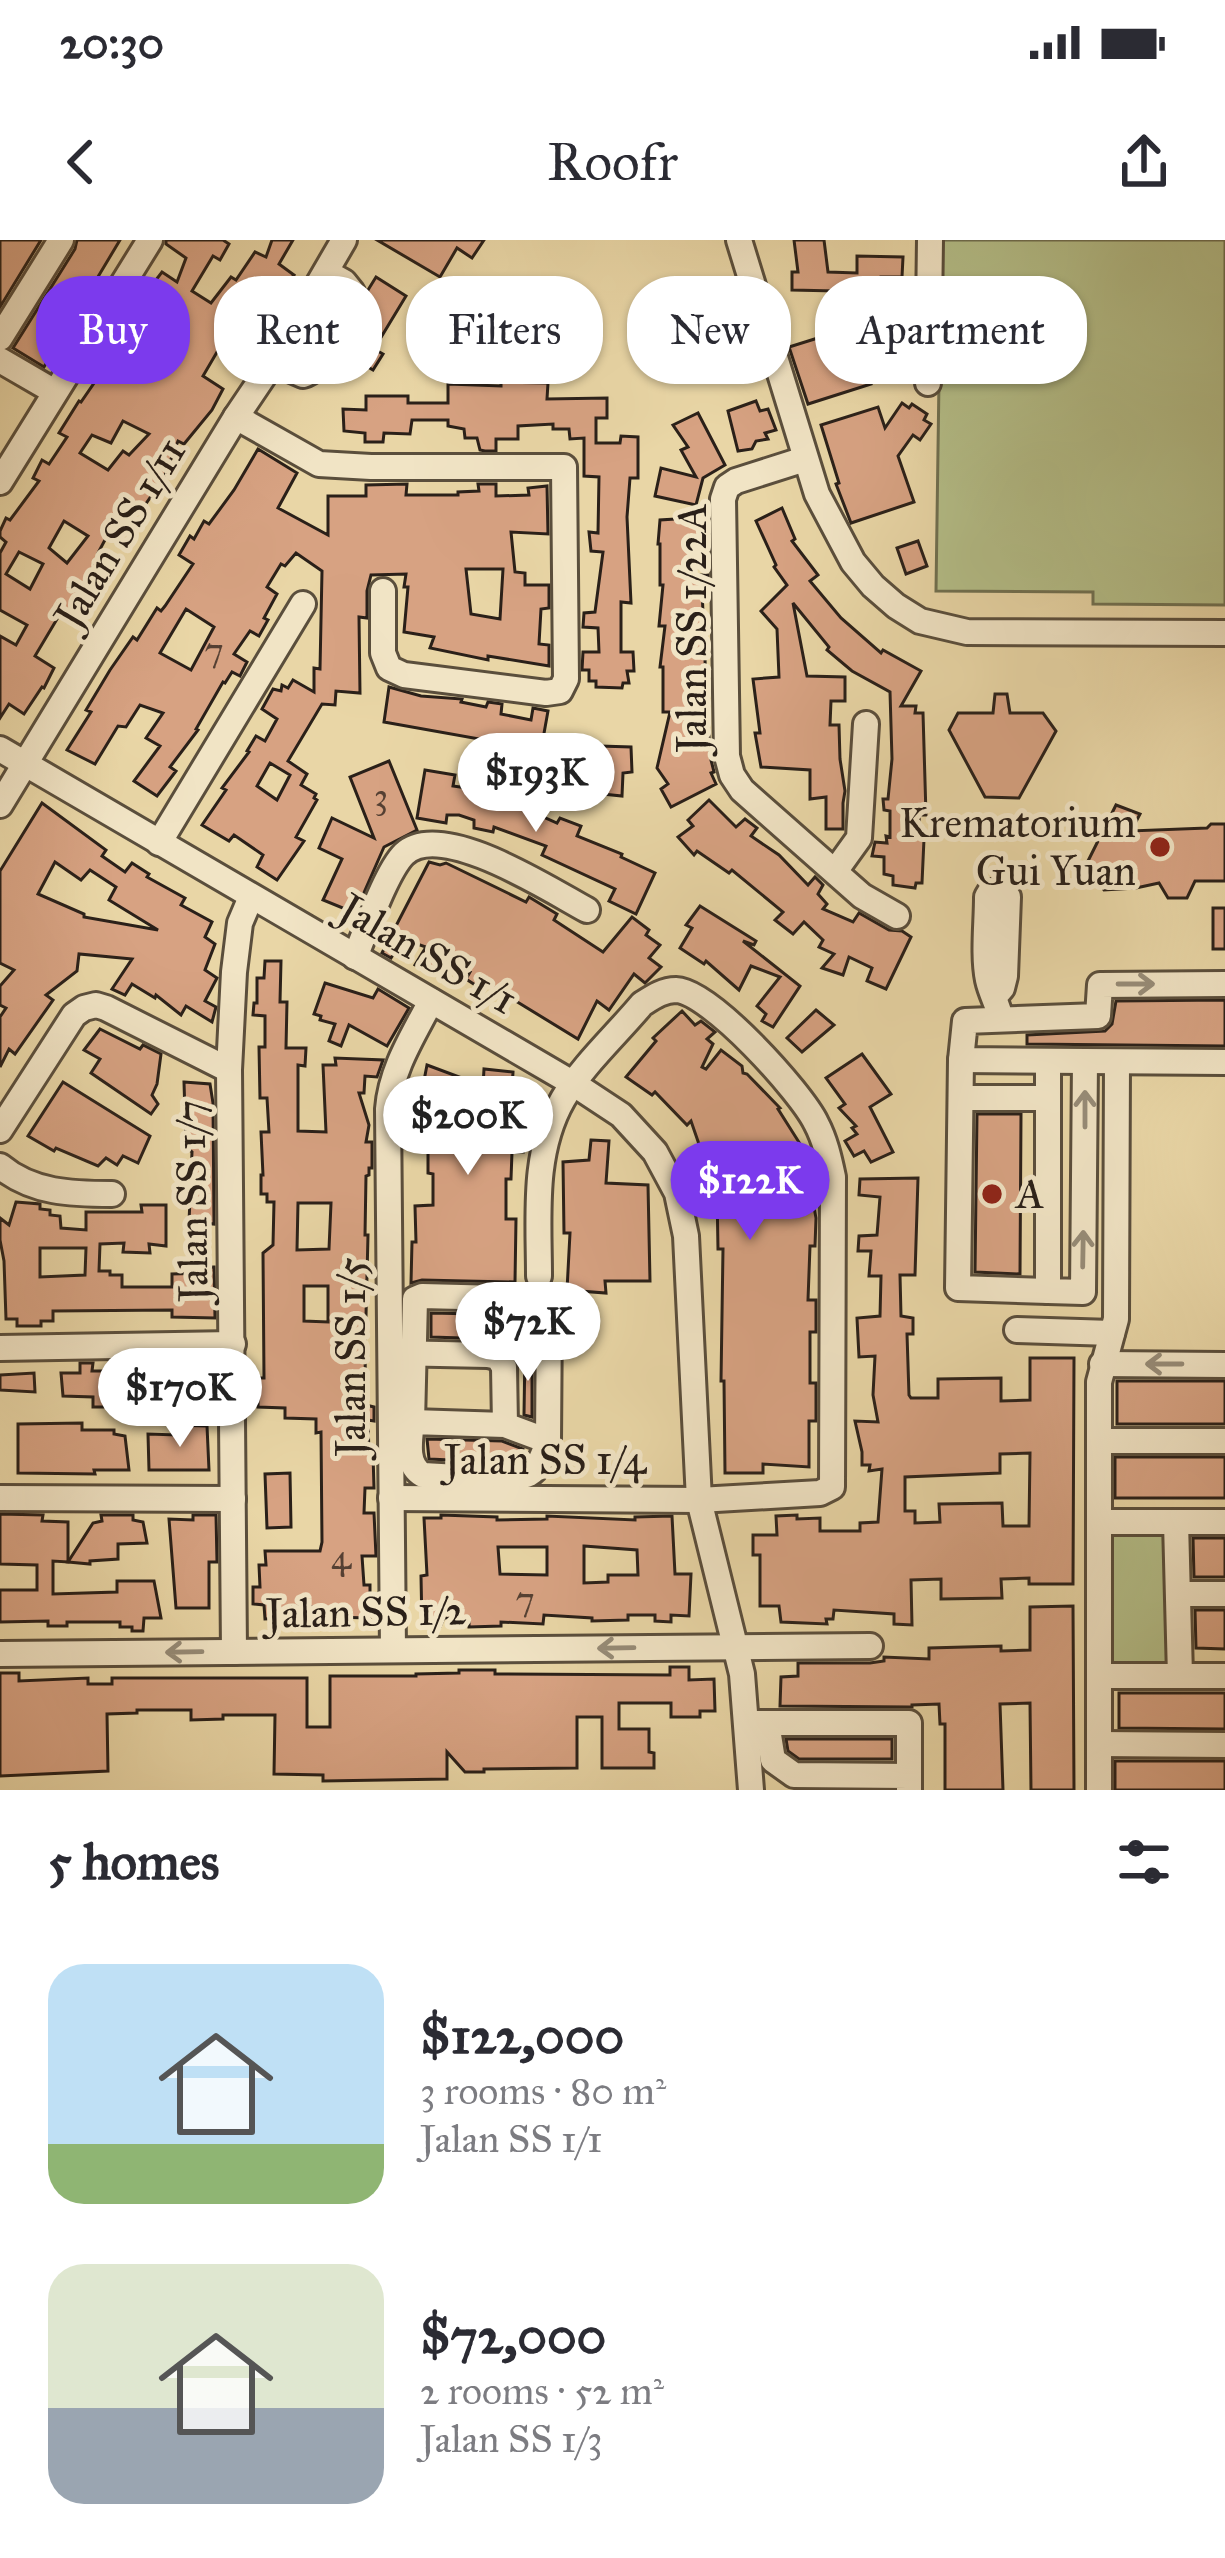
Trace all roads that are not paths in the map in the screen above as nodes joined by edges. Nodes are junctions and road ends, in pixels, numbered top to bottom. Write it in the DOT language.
graph roads {
  1 [pos="62,240"];
  2 [pos="150,240"];
  3 [pos="344,240"];
  4 [pos="739,240"];
  5 [pos="930,240"];
  6 [pos="326,272"];
  7 [pos="324,276"];
  8 [pos="333,276"];
  9 [pos="929,276"];
  10 [pos="0,338"];
  11 [pos="0,360"];
  12 [pos="258,384"];
  13 [pos="55,392"];
  14 [pos="236,417"];
  15 [pos="805,460"];
  16 [pos="0,482"];
  17 [pos="382,591"];
  18 [pos="303,604"];
  19 [pos="1225,633"];
  20 [pos="866,724"];
  21 [pos="0,749"];
  22 [pos="25,765"];
  23 [pos="0,805"];
  24 [pos="159,843"];
  25 [pos="836,870"];
  26 [pos="251,897"];
  27 [pos="586,910"];
  28 [pos="897,916"];
  29 [pos="355,957"];
  30 [pos="1225,984"];
  31 [pos="431,1001"];
  32 [pos="962,1060"];
  33 [pos="1048,1061"];
  34 [pos="1085,1061"];
  35 [pos="1117,1062"];
  36 [pos="1225,1062"];
  37 [pos="229,1070"];
  38 [pos="574,1084"];
  39 [pos="1048,1098"];
  40 [pos="961,1099"];
  41 [pos="0,1130"];
  42 [pos="0,1166"];
  43 [pos="112,1194"];
  44 [pos="539,1276"];
  45 [pos="1048,1291"];
  46 [pos="1017,1330"];
  47 [pos="1112,1333"];
  48 [pos="233,1344"];
  49 [pos="0,1348"];
  50 [pos="402,1353"];
  51 [pos="1102,1364"];
  52 [pos="1225,1365"];
  53 [pos="412,1422"];
  54 [pos="506,1425"];
  55 [pos="1099,1441"];
  56 [pos="1225,1441"];
  57 [pos="548,1442"];
  58 [pos="0,1498"];
  59 [pos="233,1498"];
  60 [pos="391,1498"];
  61 [pos="699,1500"];
  62 [pos="1099,1522"];
  63 [pos="1176,1522"];
  64 [pos="1225,1522"];
  65 [pos="1178,1594"];
  66 [pos="1225,1594"];
  67 [pos="870,1646"];
  68 [pos="734,1647"];
  69 [pos="392,1650"];
  70 [pos="234,1652"];
  71 [pos="0,1654"];
  72 [pos="1099,1676"];
  73 [pos="1180,1676"];
  74 [pos="1225,1676"];
  75 [pos="757,1723"];
  76 [pos="1099,1744"];
  77 [pos="1225,1745"];
  78 [pos="909,1783"];
  79 [pos="751,1790"];
  80 [pos="1099,1790"];
  1 -- 10 [label="street"];
  2 -- 13 [label="street"];
  3 -- 6 [label="street, Jalan SS 1/11"];
  4 -- 15 [label="street"];
  5 -- 9 [label="street"];
  6 -- 7 [label="street, Jalan SS 1/11"];
  6 -- 8 [label="street"];
  11 -- 13 [label="street"];
  12 -- 14 [label="street, Jalan SS 1/11"];
  13 -- 16 [label="street"];
  14 -- 17 [label="street"];
  14 -- 22 [label="street, Jalan SS 1/11"];
  15 -- 19 [label="street"];
  15 -- 25 [label="street, Jalan SS 1/22A"];
  18 -- 24 [label="street"];
  20 -- 25 [label="street"];
  21 -- 22 [label="street, Jalan SS 1/1"];
  22 -- 23 [label="street, Jalan SS 1/11"];
  22 -- 24 [label="street, Jalan SS 1/1"];
  24 -- 26 [label="street, Jalan SS 1/1"];
  25 -- 28 [label="street, Jalan SS 1/22A"];
  26 -- 29 [label="street, Jalan SS 1/1"];
  26 -- 37 [label="street, Jalan SS 1/7"];
  27 -- 29 [label="street"];
  29 -- 31 [label="street, Jalan SS 1/1"];
  32 -- 30 [label="street, one-way"];
  31 -- 38 [label="street, Jalan SS 1/1"];
  31 -- 50 [label="street, Jalan SS 1/5"];
  32 -- 33 [label="street"];
  32 -- 40 [label="street"];
  33 -- 34 [label="street"];
  33 -- 39 [label="street"];
  34 -- 35 [label="street"];
  45 -- 34 [label="street, one-way"];
  35 -- 36 [label="street"];
  35 -- 47 [label="street"];
  37 -- 41 [label="street"];
  37 -- 48 [label="street, Jalan SS 1/7"];
  38 -- 44 [label="street"];
  38 -- 61 [label="street, Jalan SS 1/1"];
  38 -- 61 [label="street, Jalan SS 1/4"];
  39 -- 40 [label="street"];
  39 -- 45 [label="street"];
  40 -- 45 [label="street"];
  42 -- 43 [label="street"];
  46 -- 47 [label="street"];
  47 -- 51 [label="street"];
  48 -- 49 [label="street"];
  48 -- 59 [label="street, Jalan SS 1/7"];
  50 -- 53 [label="street"];
  50 -- 54 [label="street"];
  50 -- 57 [label="street"];
  50 -- 60 [label="street, Jalan SS 1/5"];
  52 -- 51 [label="street, one-way"];
  51 -- 55 [label="street"];
  53 -- 54 [label="street"];
  53 -- 57 [label="street"];
  54 -- 57 [label="street"];
  55 -- 56 [label="street"];
  55 -- 62 [label="street"];
  58 -- 59 [label="street"];
  59 -- 70 [label="street, Jalan SS 1/7"];
  60 -- 61 [label="street, Jalan SS 1/4"];
  60 -- 69 [label="street, Jalan SS 1/5"];
  61 -- 68 [label="street, Jalan SS 1/1"];
  62 -- 63 [label="street"];
  62 -- 72 [label="street"];
  63 -- 64 [label="street"];
  63 -- 65 [label="street"];
  65 -- 66 [label="street"];
  65 -- 73 [label="street"];
  67 -- 68 [label="street, Jalan SS 1/2"];
  68 -- 69 [label="street, Jalan SS 1/2, one-way"];
  68 -- 75 [label="street, Jalan SS 1/1"];
  69 -- 70 [label="street, Jalan SS 1/2"];
  70 -- 71 [label="street, Jalan SS 1/2, one-way"];
  72 -- 73 [label="street"];
  72 -- 76 [label="street"];
  73 -- 74 [label="street"];
  75 -- 78 [label="street"];
  75 -- 78 [label="street"];
  75 -- 79 [label="street, Jalan SS 1/1"];
  76 -- 77 [label="street"];
  76 -- 80 [label="street"];
}
